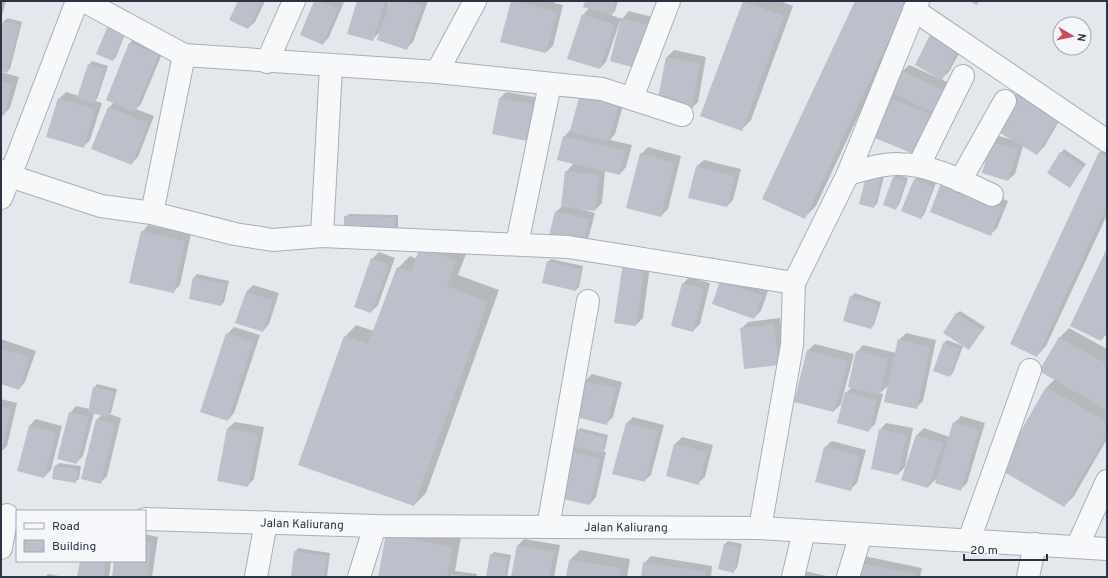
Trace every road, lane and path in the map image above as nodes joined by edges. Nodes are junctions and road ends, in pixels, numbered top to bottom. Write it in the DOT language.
graph roads {
  1 [pos="76,1"];
  2 [pos="84,1"];
  3 [pos="294,1"];
  4 [pos="475,1"];
  5 [pos="669,1"];
  6 [pos="916,5"];
  7 [pos="184,55"];
  8 [pos="267,62"];
  9 [pos="331,66"];
  10 [pos="437,72"];
  11 [pos="963,76"];
  12 [pos="550,84"];
  13 [pos="632,98"];
  14 [pos="1005,101"];
  15 [pos="682,115"];
  16 [pos="1107,141"];
  17 [pos="919,165"];
  18 [pos="6,173"];
  19 [pos="848,174"];
  20 [pos="960,181"];
  21 [pos="992,195"];
  22 [pos="1,198"];
  23 [pos="152,213"];
  24 [pos="322,236"];
  25 [pos="517,244"];
  26 [pos="794,284"];
  27 [pos="588,301"];
  28 [pos="1030,370"];
  29 [pos="1107,481"];
  30 [pos="8,514"];
  31 [pos="146,519"];
  32 [pos="266,522"];
  33 [pos="374,526"];
  34 [pos="548,527"];
  35 [pos="760,528"];
  36 [pos="804,530"];
  37 [pos="861,534"];
  38 [pos="969,540"];
  39 [pos="1035,544"];
  40 [pos="1077,547"];
  41 [pos="1,548"];
  42 [pos="1107,548"];
  43 [pos="256,577"];
  44 [pos="358,577"];
  45 [pos="793,577"];
  46 [pos="848,577"];
  47 [pos="1028,577"];
  1 -- 18 [label="street"];
  2 -- 7 [label="street"];
  3 -- 8 [label="street"];
  4 -- 10 [label="street"];
  5 -- 13 [label="street"];
  6 -- 16 [label="street"];
  6 -- 19 [label="street"];
  7 -- 8 [label="street"];
  7 -- 23 [label="street"];
  8 -- 9 [label="street"];
  9 -- 10 [label="street"];
  9 -- 24 [label="street"];
  10 -- 12 [label="street"];
  11 -- 17 [label="street"];
  12 -- 13 [label="street"];
  12 -- 25 [label="street"];
  13 -- 15 [label="street"];
  14 -- 20 [label="street"];
  17 -- 19 [label="street"];
  17 -- 20 [label="street"];
  18 -- 22 [label="street"];
  18 -- 23 [label="street"];
  19 -- 26 [label="street"];
  20 -- 21 [label="street"];
  23 -- 24 [label="street"];
  24 -- 25 [label="street"];
  25 -- 26 [label="street"];
  26 -- 35 [label="street"];
  27 -- 34 [label="street"];
  28 -- 38 [label="street"];
  29 -- 40 [label="street"];
  30 -- 41 [label="street"];
  31 -- 32 [label="street, Jalan Kaliurang"];
  32 -- 33 [label="street, Jalan Kaliurang"];
  32 -- 43 [label="street"];
  33 -- 34 [label="street, Jalan Kaliurang"];
  33 -- 44 [label="street"];
  34 -- 35 [label="street, Jalan Kaliurang"];
  35 -- 36 [label="street, Jalan Kaliurang"];
  36 -- 37 [label="street, Jalan Kaliurang"];
  36 -- 45 [label="street"];
  37 -- 38 [label="street, Jalan Kaliurang"];
  37 -- 46 [label="street"];
  38 -- 39 [label="street, Jalan Kaliurang"];
  39 -- 40 [label="street, Jalan Kaliurang"];
  39 -- 47 [label="street"];
  40 -- 42 [label="street, Jalan Kaliurang"];
}
